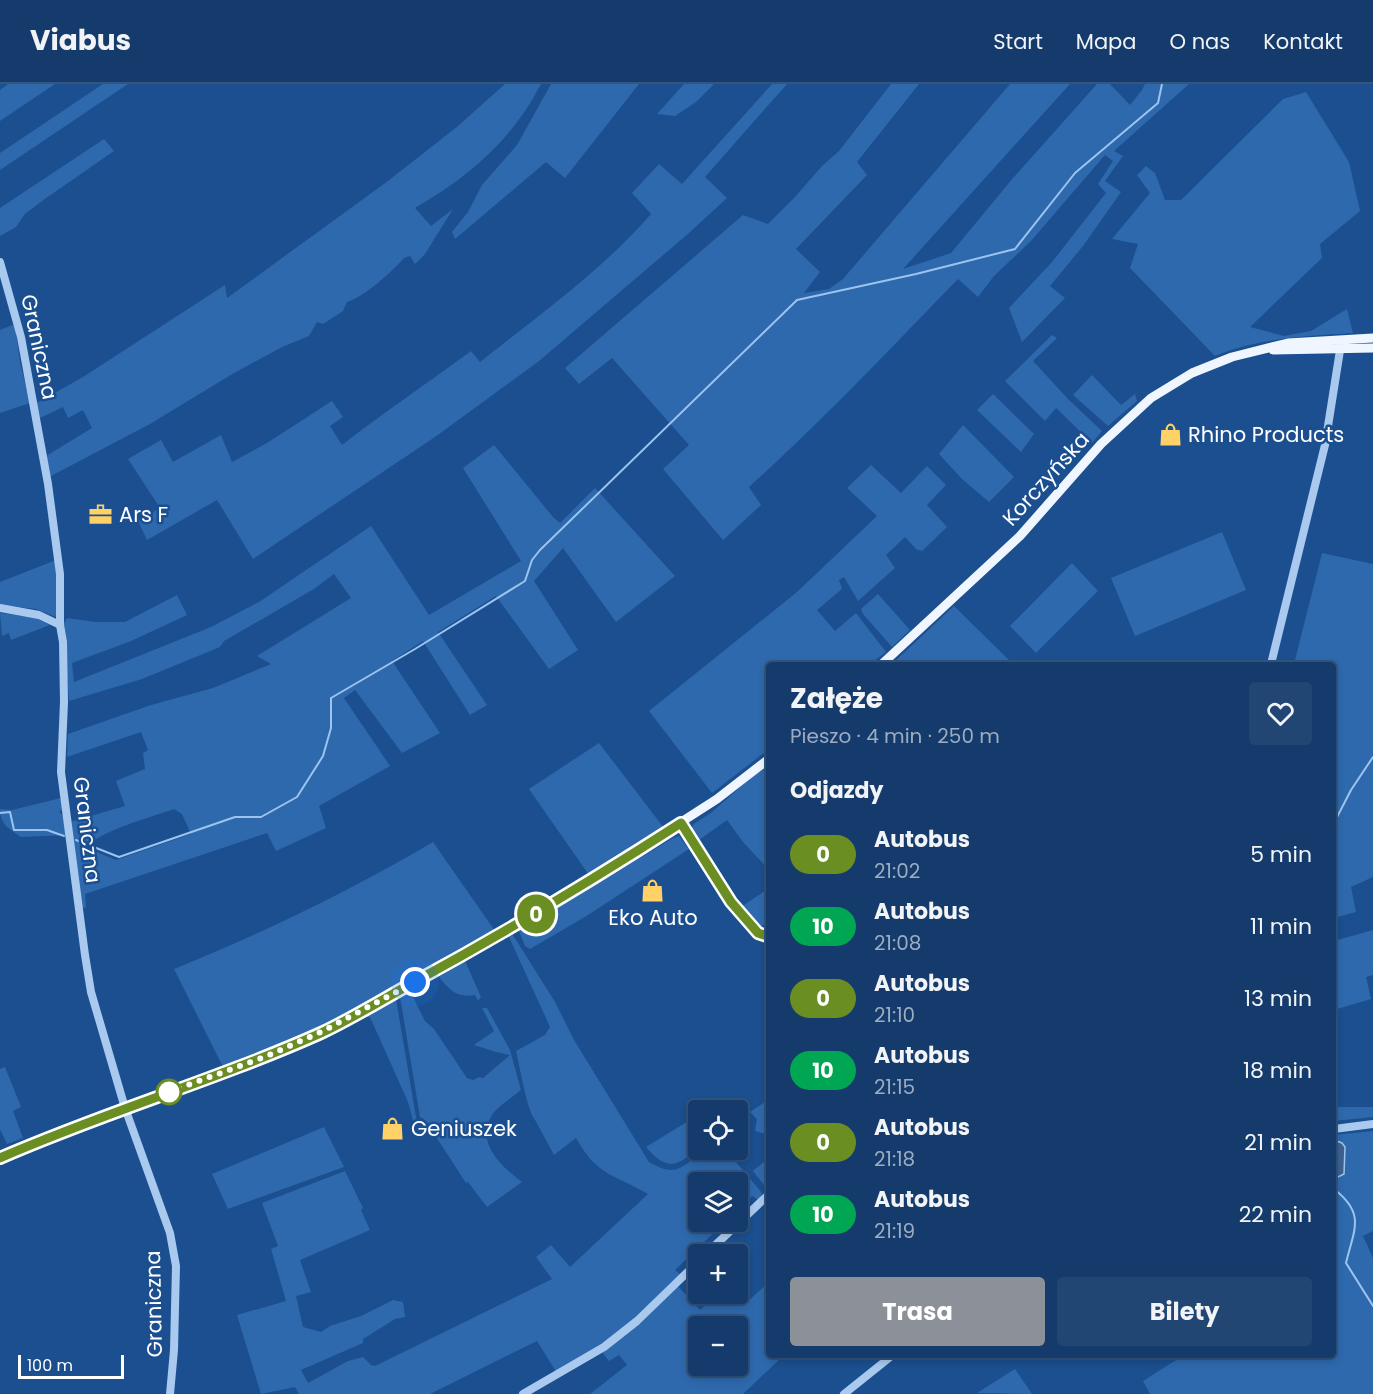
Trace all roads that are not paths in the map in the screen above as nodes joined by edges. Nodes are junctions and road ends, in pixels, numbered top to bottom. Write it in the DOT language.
graph roads {
  1 [pos="0,262"];
  2 [pos="1373,338"];
  3 [pos="1341,343"];
  4 [pos="1373,348"];
  5 [pos="0,608"];
  6 [pos="60,625"];
  7 [pos="884,662"];
  8 [pos="1271,662"];
  9 [pos="766,761"];
  10 [pos="681,823"];
  11 [pos="766,936"];
  12 [pos="125,1108"];
  13 [pos="1373,1124"];
  14 [pos="1336,1129"];
  15 [pos="0,1158"];
  16 [pos="766,1197"];
  17 [pos="717,1244"];
  18 [pos="688,1272"];
  19 [pos="889,1358"];
  20 [pos="170,1394"];
  21 [pos="523,1394"];
  22 [pos="844,1394"];
  1 -- 6 [label="street, Graniczna"];
  2 -- 3 [label="main road, Korczyńska"];
  3 -- 4 [label="main road, Korczyńska"];
  3 -- 7 [label="main road, Korczyńska"];
  3 -- 8 [label="street"];
  5 -- 6 [label="street"];
  6 -- 12 [label="street, Graniczna"];
  9 -- 10 [label="main road"];
  10 -- 11 [label="street"];
  10 -- 12 [label="main road"];
  12 -- 15 [label="main road"];
  12 -- 20 [label="street, Graniczna"];
  13 -- 14 [label="street"];
  16 -- 17 [label="street"];
  18 -- 21 [label="street"];
  19 -- 22 [label="street"];
}
